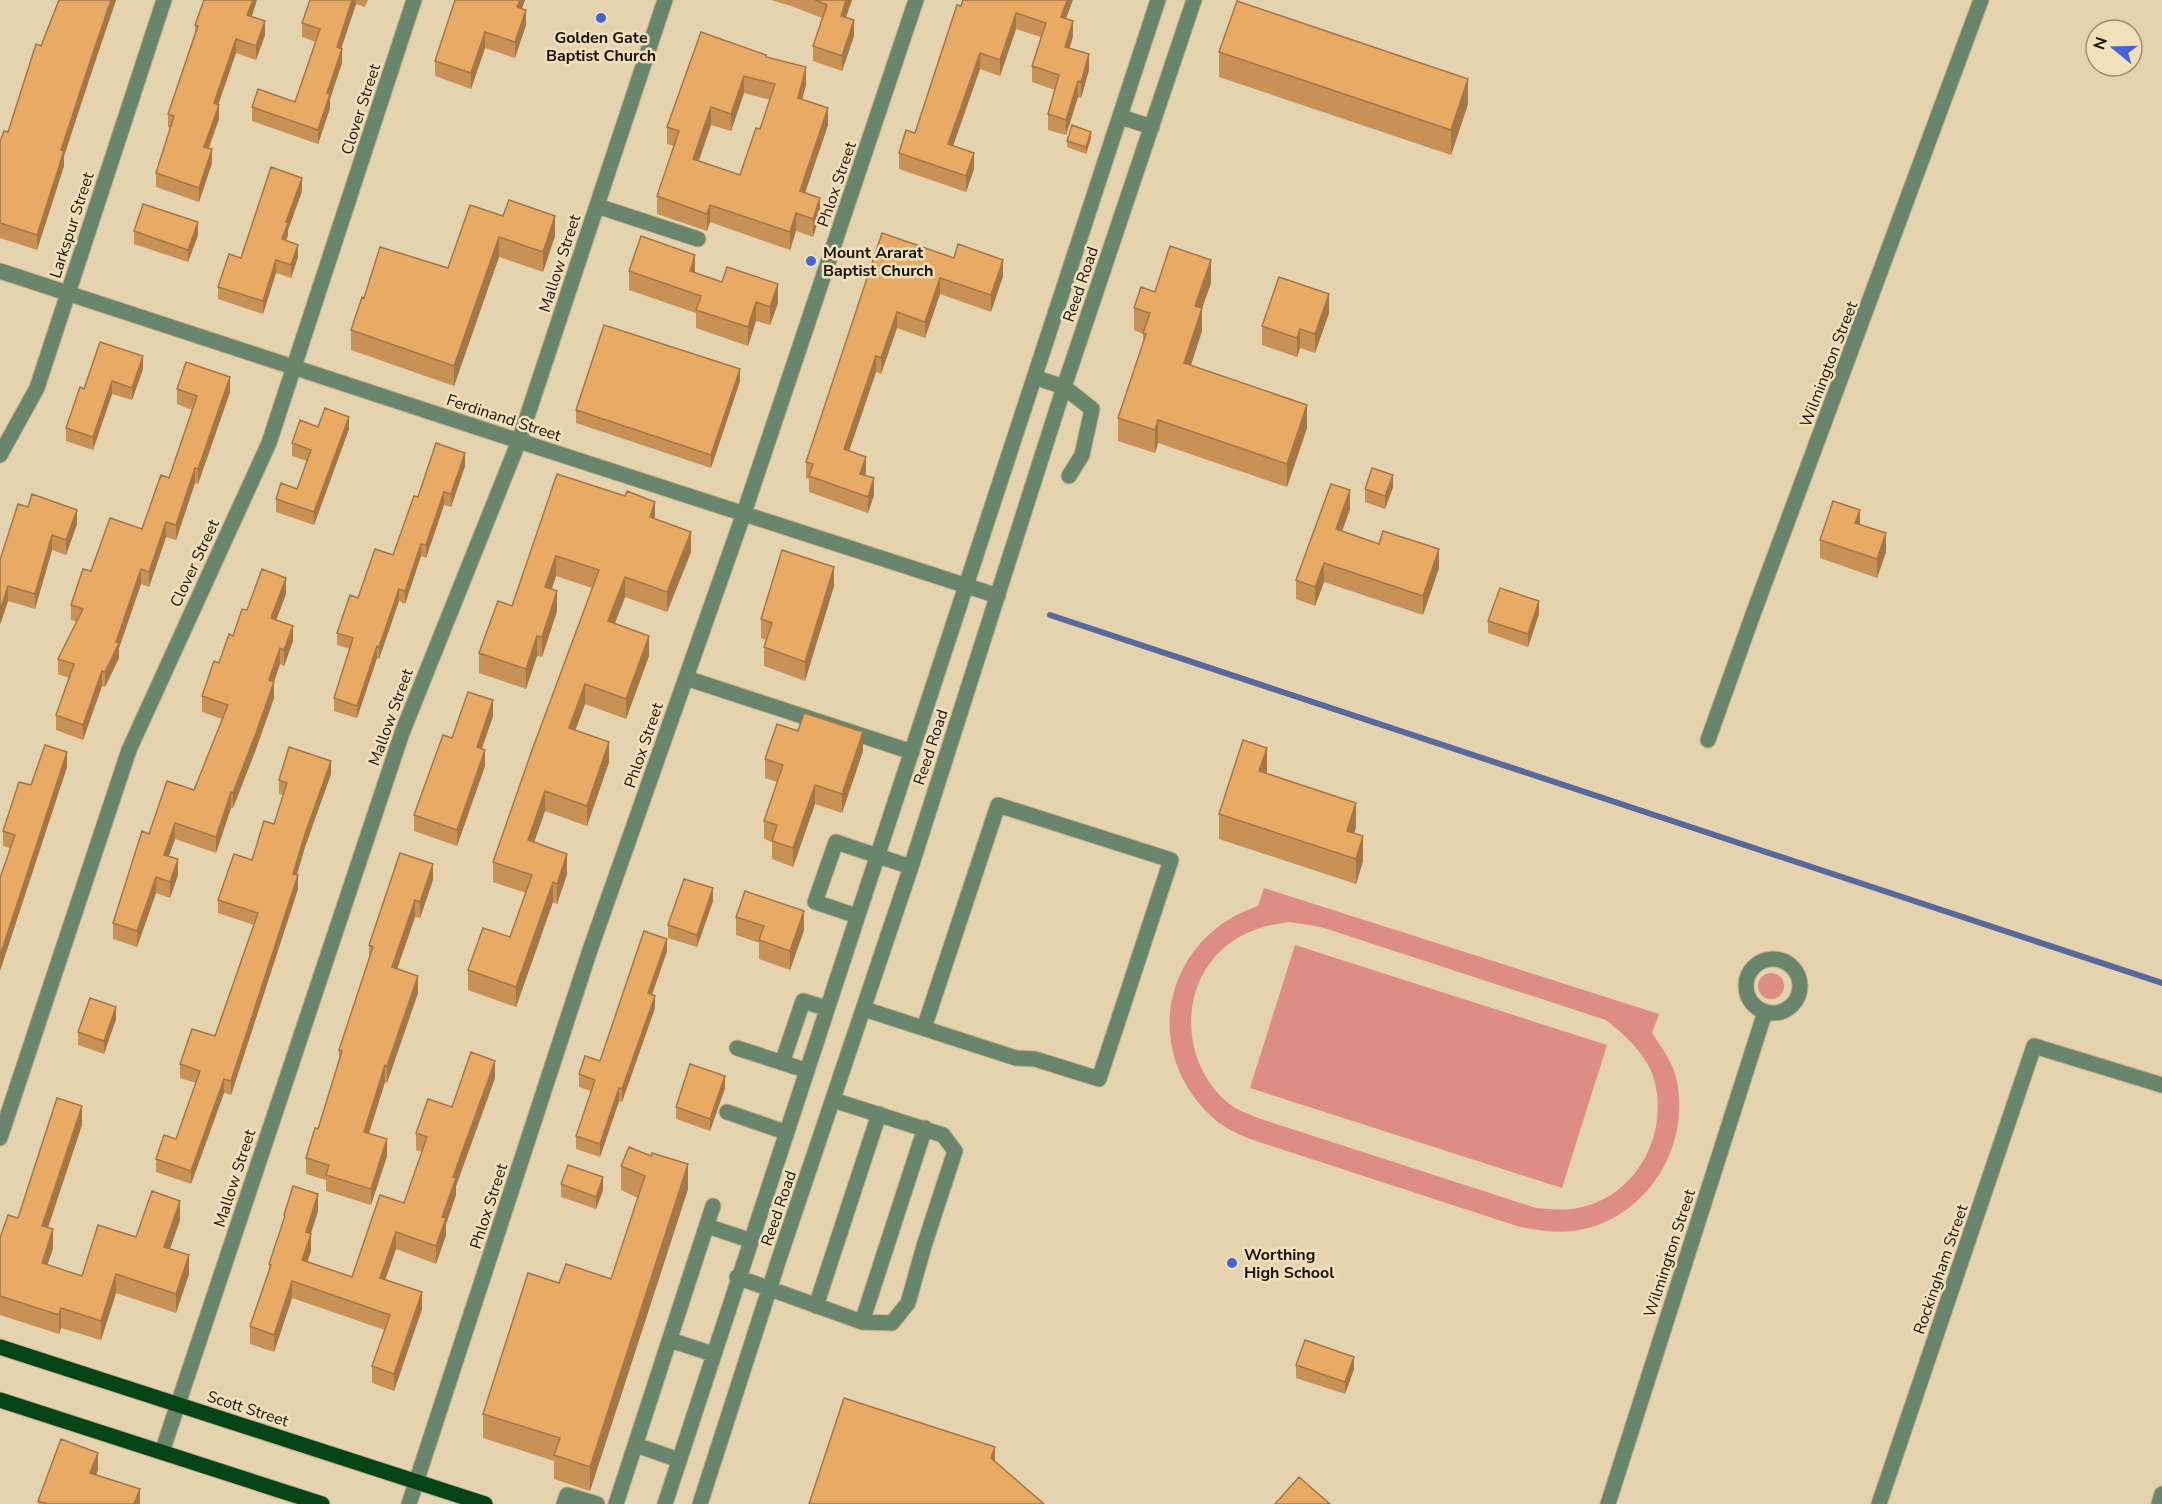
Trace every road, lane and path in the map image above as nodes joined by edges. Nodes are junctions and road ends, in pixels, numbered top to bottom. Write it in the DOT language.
graph roads {
  1 [pos="164,0"];
  2 [pos="414,0"];
  3 [pos="665,0"];
  4 [pos="916,0"];
  5 [pos="1158,0"];
  6 [pos="1194,0"];
  7 [pos="1981,0"];
  8 [pos="1120,117"];
  9 [pos="1152,127"];
  10 [pos="597,206"];
  11 [pos="698,239"];
  12 [pos="0,271"];
  13 [pos="68,292"];
  14 [pos="294,368"];
  15 [pos="1037,378"];
  16 [pos="1064,387"];
  17 [pos="519,441"];
  18 [pos="0,455"];
  19 [pos="1069,476"];
  20 [pos="744,513"];
  21 [pos="968,587"];
  22 [pos="998,596"];
  23 [pos="686,678"];
  24 [pos="1708,740"];
  25 [pos="912,752"];
  26 [pos="877,856"];
  27 [pos="911,867"];
  28 [pos="857,916"];
  29 [pos="826,1008"];
  30 [pos="864,1009"];
  31 [pos="1765,1012"];
  32 [pos="924,1028"];
  33 [pos="737,1048"];
  34 [pos="782,1063"];
  35 [pos="806,1070"];
  36 [pos="2162,1085"];
  37 [pos="833,1100"];
  38 [pos="727,1112"];
  39 [pos="879,1114"];
  40 [pos="925,1128"];
  41 [pos="785,1132"];
  42 [pos="0,1138"];
  43 [pos="713,1206"];
  44 [pos="707,1226"];
  45 [pos="749,1240"];
  46 [pos="737,1277"];
  47 [pos="770,1290"];
  48 [pos="816,1306"];
  49 [pos="862,1322"];
  50 [pos="670,1340"];
  51 [pos="0,1347"];
  52 [pos="713,1354"];
  53 [pos="0,1400"];
  54 [pos="178,1404"];
  55 [pos="636,1445"];
  56 [pos="162,1452"];
  57 [pos="679,1460"];
  58 [pos="417,1482"];
  59 [pos="2162,1494"];
  60 [pos="322,1504"];
  61 [pos="409,1504"];
  62 [pos="485,1504"];
  63 [pos="564,1504"];
  64 [pos="597,1504"];
  65 [pos="616,1504"];
  66 [pos="665,1504"];
  67 [pos="700,1504"];
  68 [pos="1608,1504"];
  69 [pos="1879,1504"];
  70 [pos="2158,1504"];
  1 -- 13 [label="street, Larkspur Street"];
  2 -- 14 [label="street, Clover Street"];
  3 -- 10 [label="street, Mallow Street"];
  4 -- 20 [label="street, Phlox Street"];
  5 -- 8 [label="street, Reed Road"];
  6 -- 9 [label="street, Reed Road"];
  7 -- 24 [label="street, Wilmington Street"];
  8 -- 9 [label="street"];
  8 -- 15 [label="street, Reed Road"];
  9 -- 16 [label="street, Reed Road"];
  10 -- 11 [label="street"];
  10 -- 17 [label="street, Mallow Street"];
  12 -- 13 [label="street, Ferdinand Street"];
  13 -- 14 [label="street, Ferdinand Street"];
  13 -- 18 [label="street, Larkspur Street"];
  14 -- 17 [label="street, Ferdinand Street"];
  14 -- 42 [label="street, Clover Street"];
  15 -- 16 [label="street"];
  15 -- 21 [label="street, Reed Road"];
  16 -- 19 [label="street"];
  16 -- 22 [label="street, Reed Road"];
  17 -- 20 [label="street, Ferdinand Street"];
  17 -- 54 [label="street, Mallow Street"];
  20 -- 21 [label="street, Ferdinand Street"];
  20 -- 23 [label="street, Phlox Street"];
  21 -- 22 [label="street, Ferdinand Street"];
  21 -- 25 [label="street, Reed Road"];
  22 -- 27 [label="street, Reed Road"];
  23 -- 25 [label="street"];
  23 -- 58 [label="street, Phlox Street"];
  25 -- 26 [label="street, Reed Road"];
  26 -- 27 [label="street"];
  26 -- 28 [label="street, Reed Road"];
  26 -- 28 [label="street"];
  27 -- 30 [label="street, Reed Road"];
  28 -- 29 [label="street, Reed Road"];
  29 -- 34 [label="street"];
  29 -- 35 [label="street, Reed Road"];
  30 -- 32 [label="street"];
  30 -- 37 [label="street, Reed Road"];
  31 -- 68 [label="street, Wilmington Street"];
  32 -- 32 [label="street"];
  33 -- 34 [label="street"];
  34 -- 35 [label="street"];
  35 -- 41 [label="street, Reed Road"];
  36 -- 69 [label="street, Rockingham Street"];
  37 -- 39 [label="street"];
  37 -- 47 [label="street, Reed Road"];
  38 -- 41 [label="street"];
  39 -- 40 [label="street"];
  39 -- 48 [label="street"];
  40 -- 49 [label="street"];
  40 -- 49 [label="street"];
  41 -- 45 [label="street, Reed Road"];
  43 -- 44 [label="street"];
  44 -- 45 [label="street"];
  44 -- 50 [label="street"];
  45 -- 46 [label="street, Reed Road"];
  46 -- 47 [label="street"];
  46 -- 52 [label="street, Reed Road"];
  47 -- 48 [label="street"];
  47 -- 67 [label="street, Reed Road"];
  48 -- 49 [label="street"];
  50 -- 52 [label="street"];
  50 -- 55 [label="street"];
  51 -- 54 [label="main road, Scott Street"];
  52 -- 57 [label="street, Reed Road"];
  53 -- 56 [label="main road"];
  54 -- 56 [label="street, Mallow Street"];
  54 -- 58 [label="main road, Scott Street"];
  55 -- 57 [label="street"];
  55 -- 65 [label="street"];
  56 -- 60 [label="main road"];
  57 -- 66 [label="street, Reed Road"];
  58 -- 61 [label="street, Phlox Street"];
  58 -- 62 [label="main road, Scott Street"];
  59 -- 70 [label="street"];
  63 -- 64 [label="street"];
}
